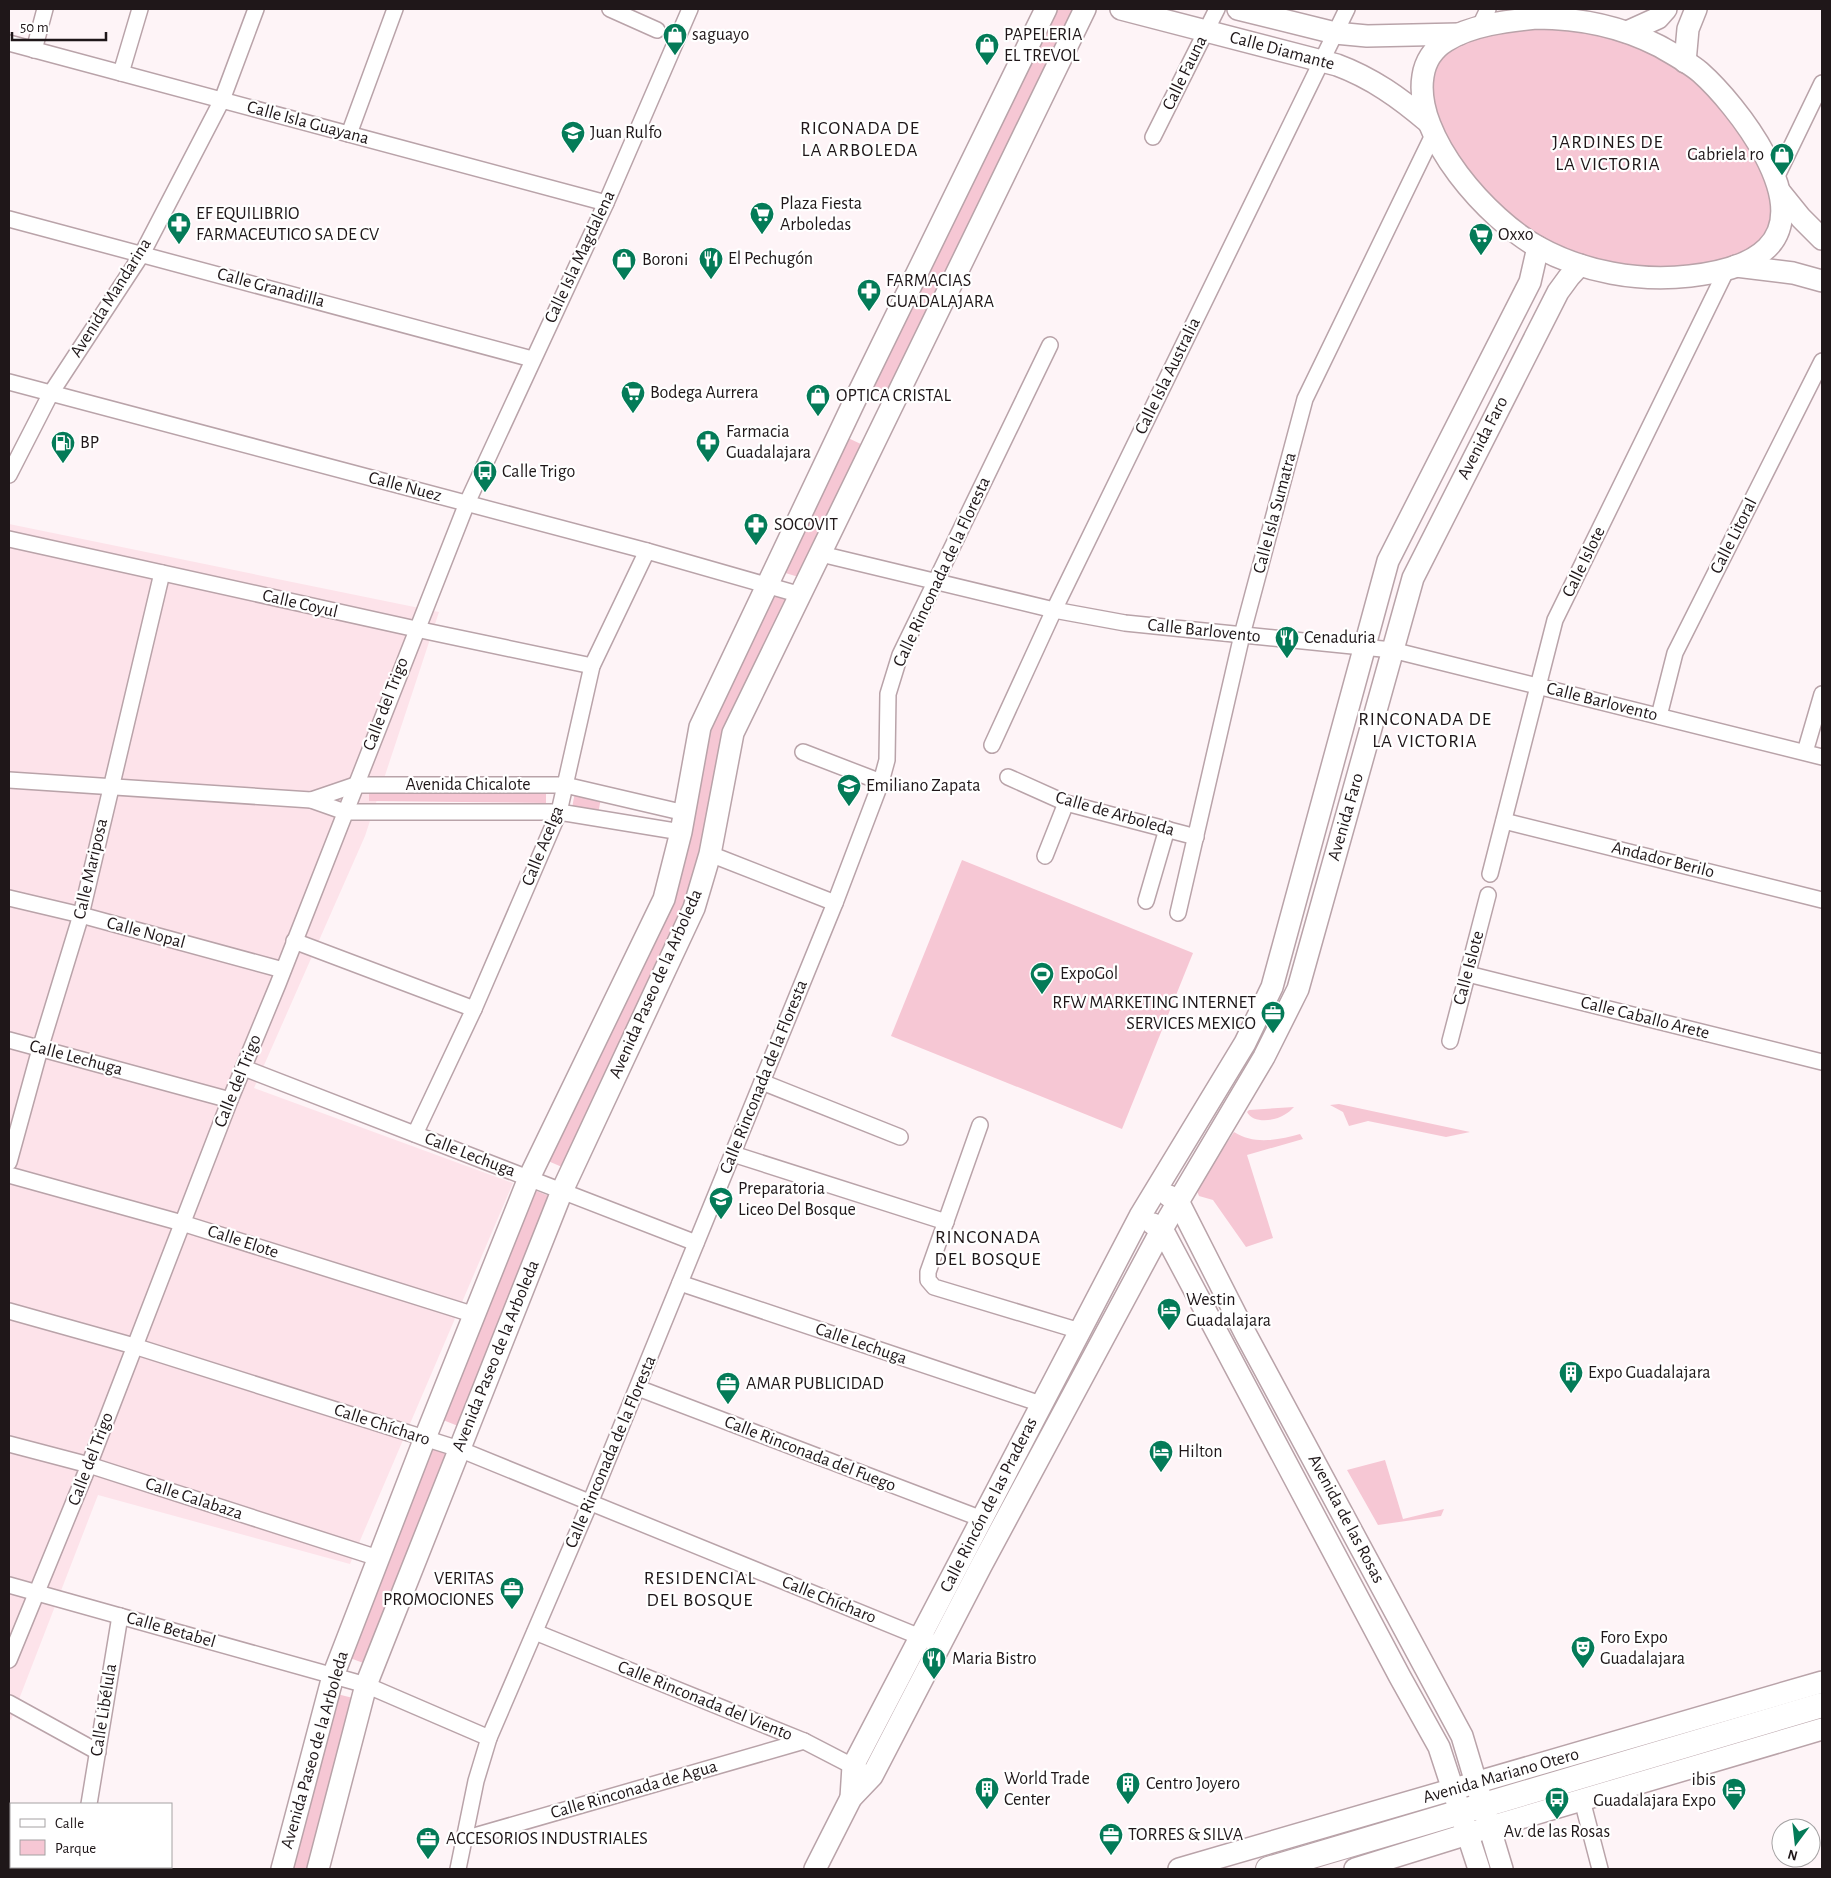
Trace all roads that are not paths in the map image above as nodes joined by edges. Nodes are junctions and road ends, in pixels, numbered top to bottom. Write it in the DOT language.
graph roads {
  1 [pos="45,9"];
  2 [pos="140,9"];
  3 [pos="256,9"];
  4 [pos="395,9"];
  5 [pos="610,9"];
  6 [pos="690,9"];
  7 [pos="1046,9"];
  8 [pos="1085,9"];
  9 [pos="1121,9"];
  10 [pos="1217,9"];
  11 [pos="1238,9"];
  12 [pos="1347,9"];
  13 [pos="1488,9"];
  14 [pos="1666,9"];
  15 [pos="1696,9"];
  16 [pos="657,30"];
  17 [pos="1206,31"];
  18 [pos="1470,31"];
  19 [pos="1627,32"];
  20 [pos="1335,33"];
  21 [pos="9,43"];
  22 [pos="34,50"];
  23 [pos="1321,60"];
  24 [pos="1685,62"];
  25 [pos="120,73"];
  26 [pos="1822,83"];
  27 [pos="222,100"];
  28 [pos="1431,129"];
  29 [pos="349,134"];
  30 [pos="1153,137"];
  31 [pos="1778,185"];
  32 [pos="606,203"];
  33 [pos="9,219"];
  34 [pos="1822,239"];
  35 [pos="1538,247"];
  36 [pos="142,254"];
  37 [pos="1580,265"];
  38 [pos="1731,268"];
  39 [pos="1822,281"];
  40 [pos="1050,345"];
  41 [pos="532,359"];
  42 [pos="1822,361"];
  43 [pos="9,382"];
  44 [pos="51,393"];
  45 [pos="9,475"];
  46 [pos="466,503"];
  47 [pos="9,539"];
  48 [pos="648,551"];
  49 [pos="821,554"];
  50 [pos="162,573"];
  51 [pos="935,582"];
  52 [pos="767,585"];
  53 [pos="801,595"];
  54 [pos="1054,610"];
  55 [pos="416,630"];
  56 [pos="1242,635"];
  57 [pos="1366,646"];
  58 [pos="1392,650"];
  59 [pos="592,666"];
  60 [pos="1539,686"];
  61 [pos="1822,694"];
  62 [pos="1659,716"];
  63 [pos="992,744"];
  64 [pos="803,752"];
  65 [pos="1805,752"];
  66 [pos="1822,756"];
  67 [pos="1008,777"];
  68 [pos="9,780"];
  69 [pos="881,782"];
  70 [pos="355,785"];
  71 [pos="565,785"];
  72 [pos="110,787"];
  73 [pos="311,800"];
  74 [pos="1066,803"];
  75 [pos="345,812"];
  76 [pos="559,812"];
  77 [pos="1504,821"];
  78 [pos="683,822"];
  79 [pos="1167,829"];
  80 [pos="1196,837"];
  81 [pos="710,854"];
  82 [pos="1046,856"];
  83 [pos="1490,874"];
  84 [pos="1488,895"];
  85 [pos="9,898"];
  86 [pos="1822,900"];
  87 [pos="1146,901"];
  88 [pos="835,903"];
  89 [pos="1178,913"];
  90 [pos="81,915"];
  91 [pos="294,941"];
  92 [pos="283,970"];
  93 [pos="1468,974"];
  94 [pos="474,1008"];
  95 [pos="9,1040"];
  96 [pos="1450,1041"];
  97 [pos="40,1049"];
  98 [pos="1822,1062"];
  99 [pos="244,1068"];
  100 [pos="762,1082"];
  101 [pos="230,1100"];
  102 [pos="980,1125"];
  103 [pos="415,1134"];
  104 [pos="900,1137"];
  105 [pos="733,1154"];
  106 [pos="9,1162"];
  107 [pos="9,1175"];
  108 [pos="529,1178"];
  109 [pos="1155,1189"];
  110 [pos="562,1191"];
  111 [pos="1178,1201"];
  112 [pos="1140,1216"];
  113 [pos="946,1222"];
  114 [pos="182,1223"];
  115 [pos="1162,1229"];
  116 [pos="696,1243"];
  117 [pos="680,1283"];
  118 [pos="1196,1296"];
  119 [pos="9,1311"];
  120 [pos="475,1316"];
  121 [pos="1080,1331"];
  122 [pos="1246,1333"];
  123 [pos="134,1346"];
  124 [pos="638,1388"];
  125 [pos="1041,1404"];
  126 [pos="425,1438"];
  127 [pos="9,1444"];
  128 [pos="459,1449"];
  129 [pos="89,1465"];
  130 [pos="590,1503"];
  131 [pos="982,1519"];
  132 [pos="378,1558"];
  133 [pos="9,1585"];
  134 [pos="37,1593"];
  135 [pos="120,1616"];
  136 [pos="535,1632"];
  137 [pos="921,1637"];
  138 [pos="940,1645"];
  139 [pos="9,1660"];
  140 [pos="333,1676"];
  141 [pos="1822,1682"];
  142 [pos="366,1685"];
  143 [pos="9,1703"];
  144 [pos="1822,1705"];
  145 [pos="1822,1729"];
  146 [pos="489,1738"];
  147 [pos="804,1741"];
  148 [pos="98,1752"];
  149 [pos="853,1766"];
  150 [pos="872,1776"];
  151 [pos="1454,1790"];
  152 [pos="851,1798"];
  153 [pos="1582,1800"];
  154 [pos="89,1803"];
  155 [pos="1476,1812"];
  156 [pos="464,1839"];
  157 [pos="282,1869"];
  158 [pos="318,1869"];
  159 [pos="458,1869"];
  160 [pos="815,1869"];
  161 [pos="1179,1869"];
  162 [pos="1268,1869"];
  163 [pos="1355,1869"];
  164 [pos="1479,1869"];
  165 [pos="1502,1869"];
  166 [pos="1600,1869"];
  1 -- 22 [label="street"];
  2 -- 25 [label="street"];
  3 -- 27 [label="street, Avenida Mandarina"];
  4 -- 29 [label="street"];
  5 -- 16 [label="street"];
  6 -- 32 [label="street, Calle Isla Magdalena"];
  7 -- 52 [label="street, Avenida Paseo de la Arboleda"];
  8 -- 49 [label="street, Avenida Paseo de la Arboleda"];
  9 -- 17 [label="street, Calle Diamante"];
  10 -- 17 [label="street, Calle Fauna"];
  11 -- 20 [label="street, Calle Diamante"];
  12 -- 20 [label="street, Calle Isla Australia"];
  13 -- 18 [label="street"];
  14 -- 19 [label="street"];
  15 -- 24 [label="street"];
  17 -- 23 [label="street, Calle Diamante"];
  17 -- 30 [label="street, Calle Fauna"];
  18 -- 19 [label="street"];
  18 -- 20 [label="street, Calle Diamante"];
  18 -- 28 [label="street"];
  19 -- 24 [label="street"];
  20 -- 23 [label="street, Calle Isla Australia"];
  21 -- 22 [label="street, Calle Isla Guayana"];
  22 -- 25 [label="street, Calle Isla Guayana"];
  23 -- 28 [label="street, Calle Diamante"];
  23 -- 54 [label="street, Calle Isla Australia"];
  24 -- 31 [label="street"];
  25 -- 27 [label="street, Calle Isla Guayana"];
  26 -- 31 [label="street"];
  27 -- 29 [label="street, Calle Isla Guayana"];
  27 -- 36 [label="street, Avenida Mandarina"];
  28 -- 35 [label="street"];
  28 -- 56 [label="street, Calle Isla Sumatra"];
  29 -- 32 [label="street, Calle Isla Guayana"];
  31 -- 34 [label="street"];
  31 -- 38 [label="street"];
  32 -- 41 [label="street, Calle Isla Magdalena"];
  33 -- 36 [label="street, Calle Granadilla"];
  35 -- 37 [label="street"];
  35 -- 57 [label="street, Avenida Faro"];
  36 -- 41 [label="street, Calle Granadilla"];
  36 -- 44 [label="street, Avenida Mandarina"];
  37 -- 38 [label="street"];
  37 -- 58 [label="street, Avenida Faro"];
  38 -- 39 [label="street"];
  38 -- 60 [label="street, Calle Islote"];
  40 -- 51 [label="street, Calle Rinconada de la Floresta"];
  41 -- 46 [label="street, Calle Isla Magdalena"];
  42 -- 62 [label="street, Calle Litoral"];
  43 -- 44 [label="street, Calle Nuez"];
  44 -- 45 [label="street, Avenida Mandarina"];
  44 -- 46 [label="street, Calle Nuez"];
  46 -- 48 [label="street, Calle Nuez"];
  46 -- 55 [label="street, Calle del Trigo"];
  47 -- 50 [label="street, Calle Coyul"];
  48 -- 52 [label="street, Calle Nuez"];
  48 -- 59 [label="street, Calle Acelga"];
  49 -- 51 [label="street, Calle Barlovento"];
  49 -- 53 [label="street, Avenida Paseo de la Arboleda"];
  50 -- 55 [label="street, Calle Coyul"];
  50 -- 72 [label="street, Calle Mariposa"];
  51 -- 54 [label="street, Calle Barlovento"];
  51 -- 69 [label="street, Calle Rinconada de la Floresta"];
  52 -- 53 [label="street, Calle Nuez"];
  52 -- 78 [label="street, Avenida Paseo de la Arboleda"];
  53 -- 81 [label="street, Avenida Paseo de la Arboleda"];
  54 -- 56 [label="street, Calle Barlovento"];
  54 -- 63 [label="street, Calle Isla Australia"];
  55 -- 59 [label="street, Calle Coyul"];
  55 -- 70 [label="street, Calle del Trigo"];
  56 -- 57 [label="street, Calle Barlovento"];
  56 -- 80 [label="street, Calle Isla Sumatra"];
  57 -- 58 [label="street, Calle Barlovento"];
  57 -- 109 [label="street, Avenida Faro"];
  58 -- 60 [label="street, Calle Barlovento"];
  58 -- 111 [label="street, Avenida Faro"];
  59 -- 71 [label="street, Calle Acelga"];
  60 -- 62 [label="street, Calle Barlovento"];
  60 -- 77 [label="street, Calle Islote"];
  61 -- 65 [label="street"];
  62 -- 65 [label="street, Calle Barlovento"];
  64 -- 69 [label="street"];
  65 -- 66 [label="street, Calle Barlovento"];
  67 -- 74 [label="street, Calle de Arboleda"];
  68 -- 72 [label="street, Avenida Chicalote"];
  69 -- 88 [label="street, Calle Rinconada de la Floresta"];
  70 -- 71 [label="street, Avenida Chicalote"];
  70 -- 73 [label="street, Avenida Chicalote"];
  70 -- 75 [label="street, Calle del Trigo"];
  71 -- 76 [label="street, Calle Acelga"];
  71 -- 78 [label="street, Avenida Chicalote"];
  72 -- 73 [label="street, Avenida Chicalote"];
  72 -- 90 [label="street, Calle Mariposa"];
  73 -- 75 [label="street, Avenida Chicalote"];
  74 -- 79 [label="street, Calle de Arboleda"];
  74 -- 82 [label="street"];
  75 -- 76 [label="street, Avenida Chicalote"];
  75 -- 91 [label="street, Calle del Trigo"];
  76 -- 78 [label="street, Avenida Chicalote"];
  76 -- 94 [label="street, Calle Acelga"];
  77 -- 83 [label="street, Calle Islote"];
  77 -- 86 [label="street, Andador Berilo"];
  78 -- 108 [label="street, Avenida Paseo de la Arboleda"];
  79 -- 80 [label="street, Calle de Arboleda"];
  79 -- 87 [label="street"];
  80 -- 89 [label="street, Calle Isla Sumatra"];
  81 -- 88 [label="street"];
  81 -- 110 [label="street, Avenida Paseo de la Arboleda"];
  84 -- 93 [label="street, Calle Islote"];
  85 -- 90 [label="street, Calle Nopal"];
  88 -- 100 [label="street, Calle Rinconada de la Floresta"];
  90 -- 92 [label="street, Calle Nopal"];
  90 -- 97 [label="street, Calle Mariposa"];
  91 -- 92 [label="street, Calle del Trigo"];
  91 -- 94 [label="street"];
  92 -- 99 [label="street, Calle del Trigo"];
  93 -- 96 [label="street, Calle Islote"];
  93 -- 98 [label="street, Calle Caballo Arete"];
  94 -- 103 [label="street, Calle Acelga"];
  95 -- 97 [label="street, Calle Lechuga"];
  97 -- 101 [label="street, Calle Lechuga"];
  97 -- 106 [label="street, Calle Mariposa"];
  99 -- 101 [label="street, Calle del Trigo"];
  99 -- 103 [label="street, Calle Lechuga"];
  100 -- 104 [label="street"];
  100 -- 105 [label="street, Calle Rinconada de la Floresta"];
  101 -- 114 [label="street, Calle del Trigo"];
  102 -- 113 [label="street"];
  103 -- 108 [label="street, Calle Lechuga"];
  105 -- 113 [label="street"];
  105 -- 116 [label="street, Calle Rinconada de la Floresta"];
  107 -- 114 [label="street, Calle Elote"];
  108 -- 110 [label="street, Calle Lechuga"];
  108 -- 120 [label="street, Avenida Paseo de la Arboleda"];
  109 -- 111 [label="street"];
  109 -- 112 [label="street, Avenida Faro"];
  110 -- 116 [label="street, Calle Lechuga"];
  110 -- 128 [label="street, Avenida Paseo de la Arboleda"];
  111 -- 115 [label="street, Avenida Faro"];
  111 -- 122 [label="street, Avenida de las Rosas"];
  112 -- 115 [label="street"];
  112 -- 121 [label="street, Calle Rincón de las Praderas"];
  113 -- 121 [label="street"];
  114 -- 120 [label="street, Calle Elote"];
  114 -- 123 [label="street, Calle del Trigo"];
  115 -- 118 [label="street, Avenida de las Rosas"];
  115 -- 138 [label="street, Calle Rincón de las Praderas"];
  116 -- 117 [label="street, Calle Rinconada de la Floresta"];
  117 -- 124 [label="street, Calle Rinconada de la Floresta"];
  117 -- 125 [label="street, Calle Lechuga"];
  118 -- 122 [label="street"];
  118 -- 151 [label="street, Avenida de las Rosas"];
  119 -- 123 [label="street, Calle Chícharo"];
  120 -- 126 [label="street, Avenida Paseo de la Arboleda"];
  121 -- 125 [label="street, Calle Rincón de las Praderas"];
  122 -- 155 [label="street, Avenida de las Rosas"];
  123 -- 126 [label="street, Calle Chícharo"];
  123 -- 129 [label="street, Calle del Trigo"];
  124 -- 130 [label="street, Calle Rinconada de la Floresta"];
  124 -- 131 [label="street, Calle Rinconada del Fuego"];
  125 -- 131 [label="street, Calle Rincón de las Praderas"];
  126 -- 128 [label="street, Calle Chícharo"];
  126 -- 132 [label="street, Avenida Paseo de la Arboleda"];
  127 -- 129 [label="street, Calle Calabaza"];
  128 -- 130 [label="street, Calle Chícharo"];
  128 -- 142 [label="street, Avenida Paseo de la Arboleda"];
  129 -- 132 [label="street, Calle Calabaza"];
  129 -- 134 [label="street, Calle del Trigo"];
  130 -- 136 [label="street, Calle Rinconada de la Floresta"];
  130 -- 137 [label="street, Calle Chícharo"];
  131 -- 137 [label="street, Calle Rincón de las Praderas"];
  132 -- 140 [label="street, Avenida Paseo de la Arboleda"];
  133 -- 134 [label="street, Calle Betabel"];
  134 -- 135 [label="street, Calle Betabel"];
  134 -- 139 [label="street, Calle del Trigo"];
  135 -- 140 [label="street, Calle Betabel"];
  135 -- 148 [label="street, Calle Libélula"];
  136 -- 146 [label="street, Calle Rinconada de la Floresta"];
  136 -- 147 [label="street, Calle Rinconada del Viento"];
  137 -- 138 [label="street, Calle Chícharo"];
  137 -- 149 [label="street, Calle Rincón de las Praderas"];
  138 -- 150 [label="street, Calle Rincón de las Praderas"];
  140 -- 142 [label="street, Calle Betabel"];
  140 -- 157 [label="street, Avenida Paseo de la Arboleda"];
  141 -- 155 [label="street, Avenida Mariano Otero"];
  142 -- 146 [label="street, Calle Betabel"];
  142 -- 158 [label="street, Avenida Paseo de la Arboleda"];
  143 -- 148 [label="street"];
  144 -- 155 [label="main road, Avenida Mariano Otero"];
  145 -- 153 [label="street, Avenida Mariano Otero"];
  146 -- 156 [label="street, Calle Rinconada de la Floresta"];
  147 -- 149 [label="street, Calle Rinconada del Viento"];
  147 -- 156 [label="street, Calle Rinconada de Agua"];
  148 -- 154 [label="street, Calle Libélula"];
  149 -- 150 [label="street, Calle Rinconada del Viento"];
  149 -- 152 [label="street, Calle Rincón de las Praderas"];
  150 -- 152 [label="street, Calle Rincón de las Praderas"];
  151 -- 155 [label="street, Avenida de las Rosas"];
  151 -- 161 [label="street, Avenida Mariano Otero"];
  152 -- 160 [label="street, Calle Rincón de las Praderas"];
  153 -- 155 [label="street, Avenida Mariano Otero"];
  153 -- 166 [label="street"];
  155 -- 162 [label="main road, Avenida Mariano Otero"];
  155 -- 163 [label="street, Avenida Mariano Otero"];
  155 -- 164 [label="street, Avenida de las Rosas"];
  155 -- 165 [label="street, Avenida de las Rosas"];
  156 -- 159 [label="street, Calle Rinconada de la Floresta"];
}
